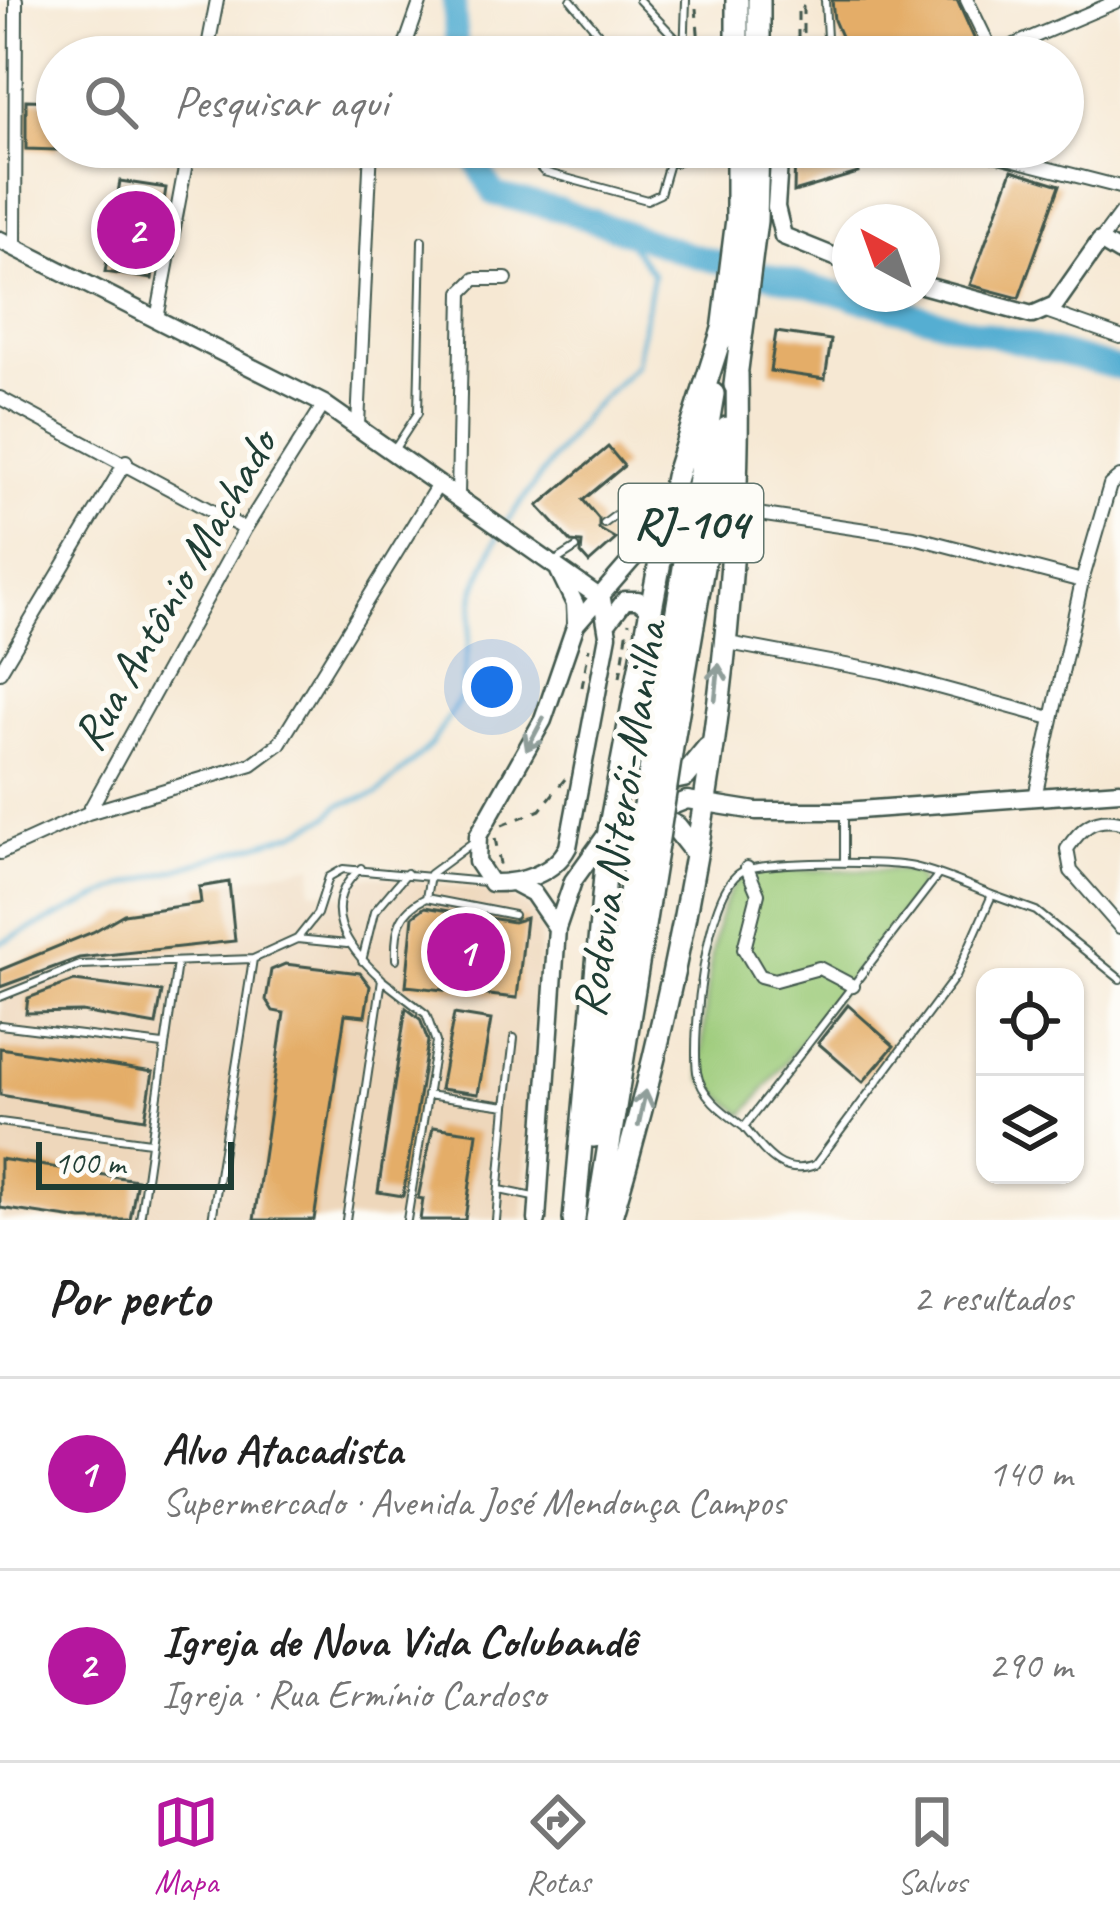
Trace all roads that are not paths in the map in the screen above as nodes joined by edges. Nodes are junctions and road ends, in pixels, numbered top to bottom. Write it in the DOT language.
graph roads {
  1 [pos="16,0"];
  2 [pos="217,0"];
  3 [pos="571,0"];
  4 [pos="639,0"];
  5 [pos="686,0"];
  6 [pos="825,0"];
  7 [pos="967,0"];
  8 [pos="420,1"];
  9 [pos="756,1"];
  10 [pos="1118,2"];
  11 [pos="210,36"];
  12 [pos="408,36"];
  13 [pos="601,36"];
  14 [pos="670,36"];
  15 [pos="684,36"];
  16 [pos="744,36"];
  17 [pos="758,36"];
  18 [pos="826,36"];
  19 [pos="981,36"];
  20 [pos="1035,36"];
  21 [pos="185,168"];
  22 [pos="370,168"];
  23 [pos="540,168"];
  24 [pos="668,168"];
  25 [pos="742,168"];
  26 [pos="778,168"];
  27 [pos="1044,168"];
  28 [pos="1120,188"];
  29 [pos="1120,214"];
  30 [pos="422,240"];
  31 [pos="1100,241"];
  32 [pos="4,244"];
  33 [pos="1120,253"];
  34 [pos="832,258"];
  35 [pos="506,279"];
  36 [pos="940,290"];
  37 [pos="1046,311"];
  38 [pos="731,317"];
  39 [pos="157,319"];
  40 [pos="1120,337"];
  41 [pos="737,373"];
  42 [pos="0,398"];
  43 [pos="324,404"];
  44 [pos="358,425"];
  45 [pos="394,450"];
  46 [pos="126,461"];
  47 [pos="676,477"];
  48 [pos="1115,481"];
  49 [pos="439,483"];
  50 [pos="458,496"];
  51 [pos="661,506"];
  52 [pos="736,512"];
  53 [pos="604,524"];
  54 [pos="245,529"];
  55 [pos="576,548"];
  56 [pos="555,567"];
  57 [pos="1082,581"];
  58 [pos="598,594"];
  59 [pos="649,609"];
  60 [pos="609,622"];
  61 [pos="576,625"];
  62 [pos="722,642"];
  63 [pos="0,672"];
  64 [pos="1051,718"];
  65 [pos="665,739"];
  66 [pos="624,744"];
  67 [pos="710,745"];
  68 [pos="657,782"];
  69 [pos="1120,791"];
  70 [pos="1035,797"];
  71 [pos="695,801"];
  72 [pos="575,806"];
  73 [pos="844,811"];
  74 [pos="88,813"];
  75 [pos="648,814"];
  76 [pos="1120,821"];
  77 [pos="609,832"];
  78 [pos="478,836"];
  79 [pos="647,846"];
  80 [pos="694,850"];
  81 [pos="0,853"];
  82 [pos="844,863"];
  83 [pos="362,868"];
  84 [pos="747,868"];
  85 [pos="407,873"];
  86 [pos="430,875"];
  87 [pos="938,875"];
  88 [pos="502,880"];
  89 [pos="992,895"];
  90 [pos="425,898"];
  91 [pos="514,915"];
  92 [pos="1120,927"];
  93 [pos="557,928"];
  94 [pos="297,939"];
  95 [pos="347,944"];
  96 [pos="253,959"];
  97 [pos="396,959"];
  98 [pos="362,961"];
  99 [pos="178,963"];
  100 [pos="382,979"];
  101 [pos="1120,979"];
  102 [pos="853,986"];
  103 [pos="0,997"];
  104 [pos="0,1024"];
  105 [pos="514,1038"];
  106 [pos="163,1045"];
  107 [pos="427,1095"];
  108 [pos="506,1106"];
  109 [pos="0,1122"];
  110 [pos="744,1126"];
  111 [pos="150,1142"];
  112 [pos="500,1190"];
  113 [pos="539,1198"];
  114 [pos="140,1220"];
  115 [pos="212,1220"];
  116 [pos="346,1220"];
  117 [pos="407,1220"];
  118 [pos="496,1220"];
  119 [pos="537,1220"];
  120 [pos="577,1220"];
  121 [pos="597,1220"];
  122 [pos="610,1220"];
  1 -- 32 [label="street"];
  2 -- 11 [label="street"];
  3 -- 13 [label="lane"];
  4 -- 14 [label="lane"];
  5 -- 15 [label="lane"];
  6 -- 18 [label="lane"];
  7 -- 19 [label="street"];
  8 -- 12 [label="street"];
  9 -- 16 [label="highway"];
  9 -- 17 [label="highway"];
  10 -- 20 [label="street"];
  21 -- 39 [label="street"];
  22 -- 44 [label="street"];
  23 -- 24 [label="lane"];
  25 -- 38 [label="highway, Rodovia Niterói-Manilha / RJ-104"];
  26 -- 34 [label="main road"];
  27 -- 28 [label="street"];
  29 -- 31 [label="street"];
  30 -- 45 [label="lane"];
  31 -- 33 [label="main road"];
  31 -- 37 [label="main road"];
  32 -- 39 [label="main road"];
  35 -- 50 [label="street"];
  36 -- 37 [label="main road"];
  37 -- 40 [label="street"];
  38 -- 41 [label="highway, Rodovia Niterói-Manilha / RJ-104"];
  38 -- 47 [label="highway"];
  38 -- 65 [label="highway, Rodovia Niterói-Manilha / RJ-104"];
  39 -- 43 [label="main road"];
  41 -- 52 [label="highway"];
  41 -- 65 [label="highway, Rodovia Niterói-Manilha / RJ-104"];
  42 -- 46 [label="street"];
  43 -- 44 [label="main road"];
  43 -- 54 [label="street, Rua Antônio Machado"];
  44 -- 45 [label="main road"];
  45 -- 49 [label="main road"];
  46 -- 54 [label="street"];
  46 -- 63 [label="street"];
  47 -- 51 [label="main road"];
  47 -- 59 [label="highway"];
  48 -- 57 [label="street"];
  49 -- 50 [label="main road"];
  49 -- 74 [label="street"];
  50 -- 56 [label="main road"];
  51 -- 53 [label="lane"];
  51 -- 58 [label="main road"];
  52 -- 57 [label="street"];
  52 -- 62 [label="highway"];
  54 -- 74 [label="street, Rua Antônio Machado"];
  55 -- 56 [label="lane"];
  56 -- 58 [label="main road"];
  56 -- 61 [label="main road"];
  57 -- 64 [label="street"];
  58 -- 60 [label="main road"];
  58 -- 61 [label="main road"];
  59 -- 60 [label="main road, RJ-104"];
  59 -- 66 [label="highway"];
  60 -- 61 [label="main road, RJ-104"];
  60 -- 72 [label="main road, RJ-104"];
  61 -- 78 [label="main road, one-way"];
  62 -- 64 [label="street"];
  67 -- 62 [label="highway, one-way"];
  64 -- 70 [label="street"];
  65 -- 79 [label="highway, Rodovia Niterói-Manilha / RJ-104, bridge"];
  66 -- 68 [label="main road"];
  66 -- 77 [label="highway"];
  67 -- 68 [label="highway"];
  67 -- 71 [label="highway"];
  68 -- 71 [label="main road"];
  69 -- 70 [label="main road"];
  70 -- 73 [label="main road"];
  71 -- 73 [label="main road"];
  71 -- 75 [label="main road"];
  71 -- 80 [label="highway"];
  72 -- 77 [label="main road"];
  72 -- 88 [label="main road, RJ-104"];
  73 -- 82 [label="lane"];
  74 -- 81 [label="street"];
  75 -- 77 [label="main road"];
  75 -- 80 [label="highway"];
  76 -- 92 [label="street"];
  77 -- 93 [label="main road"];
  77 -- 120 [label="highway"];
  78 -- 86 [label="lane"];
  78 -- 88 [label="main road"];
  79 -- 120 [label="highway, Rodovia Niterói-Manilha / RJ-104"];
  79 -- 121 [label="highway, Rodovia Niterói-Manilha / RJ-104"];
  122 -- 80 [label="highway, one-way"];
  82 -- 84 [label="lane"];
  82 -- 87 [label="lane"];
  83 -- 85 [label="lane"];
  83 -- 94 [label="lane"];
  83 -- 95 [label="lane"];
  84 -- 102 [label="street"];
  84 -- 110 [label="lane"];
  85 -- 86 [label="lane"];
  85 -- 98 [label="lane"];
  86 -- 88 [label="lane"];
  86 -- 90 [label="lane"];
  87 -- 89 [label="lane"];
  87 -- 102 [label="lane"];
  88 -- 93 [label="main road"];
  89 -- 101 [label="lane"];
  89 -- 110 [label="lane"];
  90 -- 91 [label="lane"];
  90 -- 97 [label="lane"];
  93 -- 113 [label="main road"];
  94 -- 95 [label="lane"];
  94 -- 96 [label="lane"];
  95 -- 98 [label="lane"];
  96 -- 99 [label="lane"];
  96 -- 115 [label="lane"];
  98 -- 100 [label="lane"];
  99 -- 103 [label="lane"];
  99 -- 106 [label="lane"];
  100 -- 107 [label="lane"];
  100 -- 116 [label="lane"];
  102 -- 110 [label="lane"];
  104 -- 106 [label="lane"];
  105 -- 108 [label="lane"];
  106 -- 111 [label="lane"];
  107 -- 108 [label="lane"];
  107 -- 117 [label="lane"];
  108 -- 112 [label="lane"];
  109 -- 111 [label="lane"];
  111 -- 114 [label="lane"];
  112 -- 113 [label="lane"];
  112 -- 118 [label="lane"];
  113 -- 119 [label="main road"];
}
